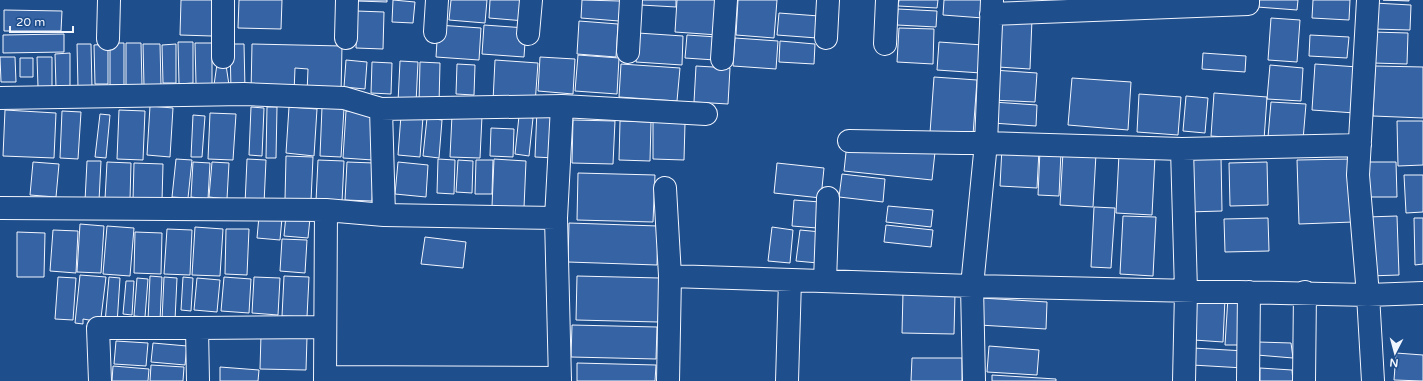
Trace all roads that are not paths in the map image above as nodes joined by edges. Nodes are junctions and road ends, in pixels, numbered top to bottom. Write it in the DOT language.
graph roads {
  1 [pos="109,0"];
  2 [pos="224,0"];
  3 [pos="347,0"];
  4 [pos="437,0"];
  5 [pos="531,0"];
  6 [pos="631,0"];
  7 [pos="726,0"];
  8 [pos="828,0"];
  9 [pos="887,0"];
  10 [pos="1248,0"];
  11 [pos="1368,0"];
  12 [pos="991,7"];
  13 [pos="435,32"];
  14 [pos="528,34"];
  15 [pos="346,38"];
  16 [pos="826,38"];
  17 [pos="108,39"];
  18 [pos="885,44"];
  19 [pos="628,52"];
  20 [pos="223,56"];
  21 [pos="722,59"];
  22 [pos="0,98"];
  23 [pos="562,106"];
  24 [pos="381,109"];
  25 [pos="706,114"];
  26 [pos="849,141"];
  27 [pos="986,143"];
  28 [pos="1360,145"];
  29 [pos="1182,149"];
  30 [pos="665,188"];
  31 [pos="828,198"];
  32 [pos="0,208"];
  33 [pos="326,210"];
  34 [pos="384,215"];
  35 [pos="556,218"];
  36 [pos="670,276"];
  37 [pos="790,280"];
  38 [pos="824,282"];
  39 [pos="972,286"];
  40 [pos="1186,291"];
  41 [pos="1249,292"];
  42 [pos="1305,292"];
  43 [pos="1423,293"];
  44 [pos="1368,294"];
  45 [pos="325,327"];
  46 [pos="198,328"];
  47 [pos="325,379"];
  48 [pos="560,380"];
  49 [pos="100,381"];
  50 [pos="198,381"];
  51 [pos="668,381"];
  52 [pos="787,381"];
  53 [pos="974,381"];
  54 [pos="1184,381"];
  55 [pos="1248,381"];
  56 [pos="1304,381"];
  57 [pos="1373,381"];
  1 -- 17 [label="street"];
  2 -- 20 [label="street"];
  3 -- 15 [label="street"];
  4 -- 13 [label="street"];
  5 -- 14 [label="street"];
  6 -- 19 [label="street"];
  7 -- 21 [label="street"];
  8 -- 16 [label="street"];
  9 -- 18 [label="street"];
  10 -- 12 [label="street"];
  11 -- 28 [label="street"];
  12 -- 27 [label="street"];
  22 -- 24 [label="street"];
  23 -- 24 [label="street"];
  23 -- 25 [label="street"];
  23 -- 35 [label="street"];
  24 -- 34 [label="street"];
  26 -- 27 [label="street"];
  27 -- 29 [label="street"];
  27 -- 39 [label="street"];
  28 -- 29 [label="street"];
  28 -- 44 [label="street"];
  29 -- 40 [label="street"];
  30 -- 36 [label="street"];
  31 -- 38 [label="street"];
  32 -- 33 [label="street"];
  33 -- 34 [label="street"];
  33 -- 45 [label="street"];
  34 -- 35 [label="street"];
  35 -- 48 [label="street"];
  36 -- 37 [label="street"];
  36 -- 51 [label="street"];
  37 -- 38 [label="street"];
  37 -- 52 [label="street"];
  38 -- 39 [label="street"];
  39 -- 40 [label="street"];
  39 -- 53 [label="street"];
  40 -- 41 [label="street"];
  40 -- 54 [label="street"];
  41 -- 42 [label="street"];
  41 -- 55 [label="street"];
  42 -- 44 [label="street"];
  42 -- 56 [label="street"];
  43 -- 44 [label="street"];
  44 -- 57 [label="street"];
  45 -- 46 [label="street"];
  45 -- 47 [label="street"];
  46 -- 49 [label="street"];
  46 -- 50 [label="street"];
  47 -- 48 [label="street"];
}
